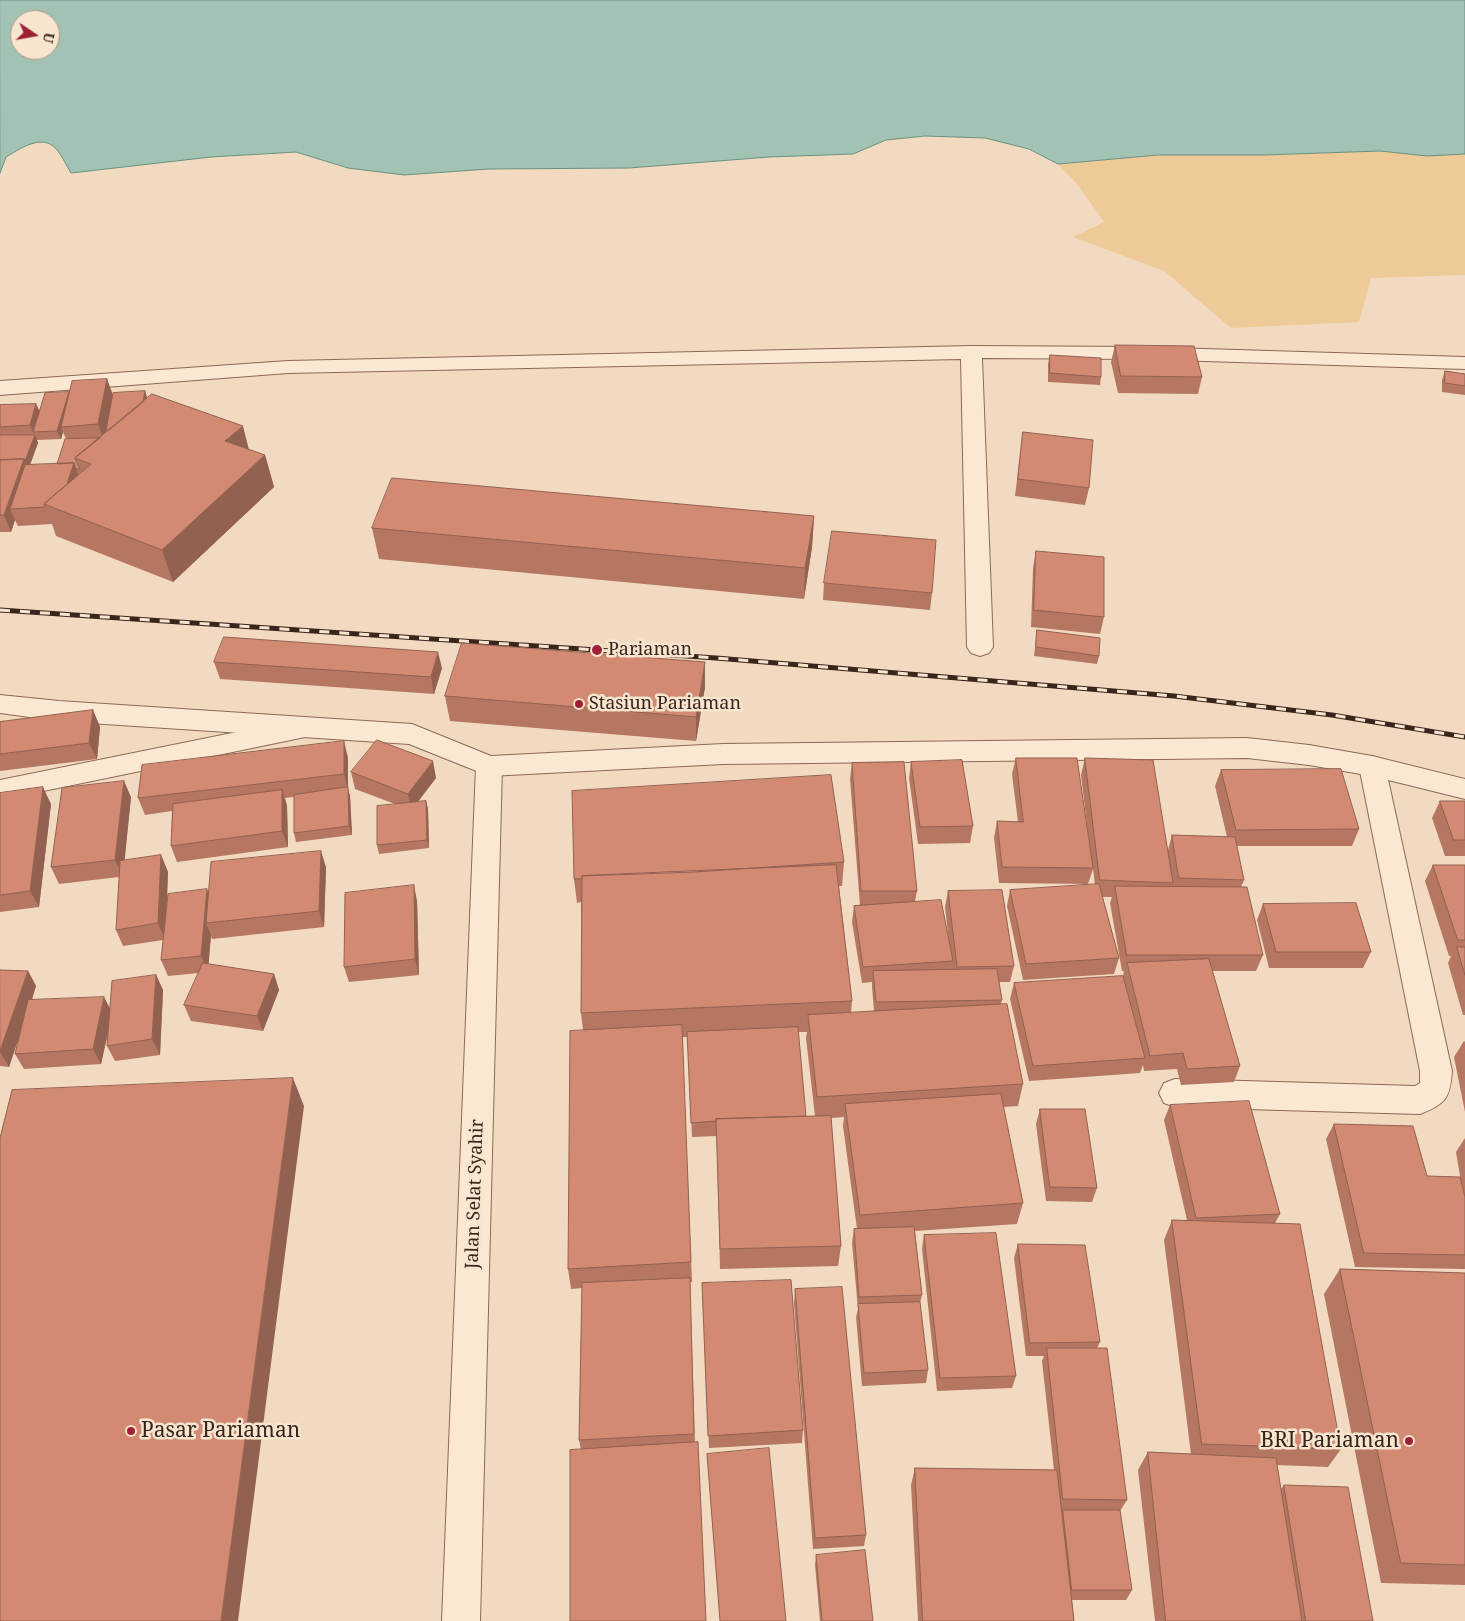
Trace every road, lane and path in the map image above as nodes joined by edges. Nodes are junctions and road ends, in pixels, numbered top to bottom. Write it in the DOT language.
graph roads {
  1 [pos="971,352"];
  2 [pos="1465,364"];
  3 [pos="0,388"];
  4 [pos="980,647"];
  5 [pos="0,704"];
  6 [pos="306,728"];
  7 [pos="489,766"];
  8 [pos="1372,766"];
  9 [pos="1465,789"];
  10 [pos="0,790"];
  11 [pos="1175,1093"];
  12 [pos="461,1621"];
  1 -- 2 [label="street"];
  1 -- 3 [label="street"];
  1 -- 4 [label="street"];
  5 -- 6 [label="street"];
  6 -- 7 [label="street"];
  6 -- 10 [label="street"];
  7 -- 8 [label="street"];
  7 -- 12 [label="street, Jalan Selat Syahir"];
  8 -- 9 [label="street"];
  8 -- 11 [label="street"];
}
